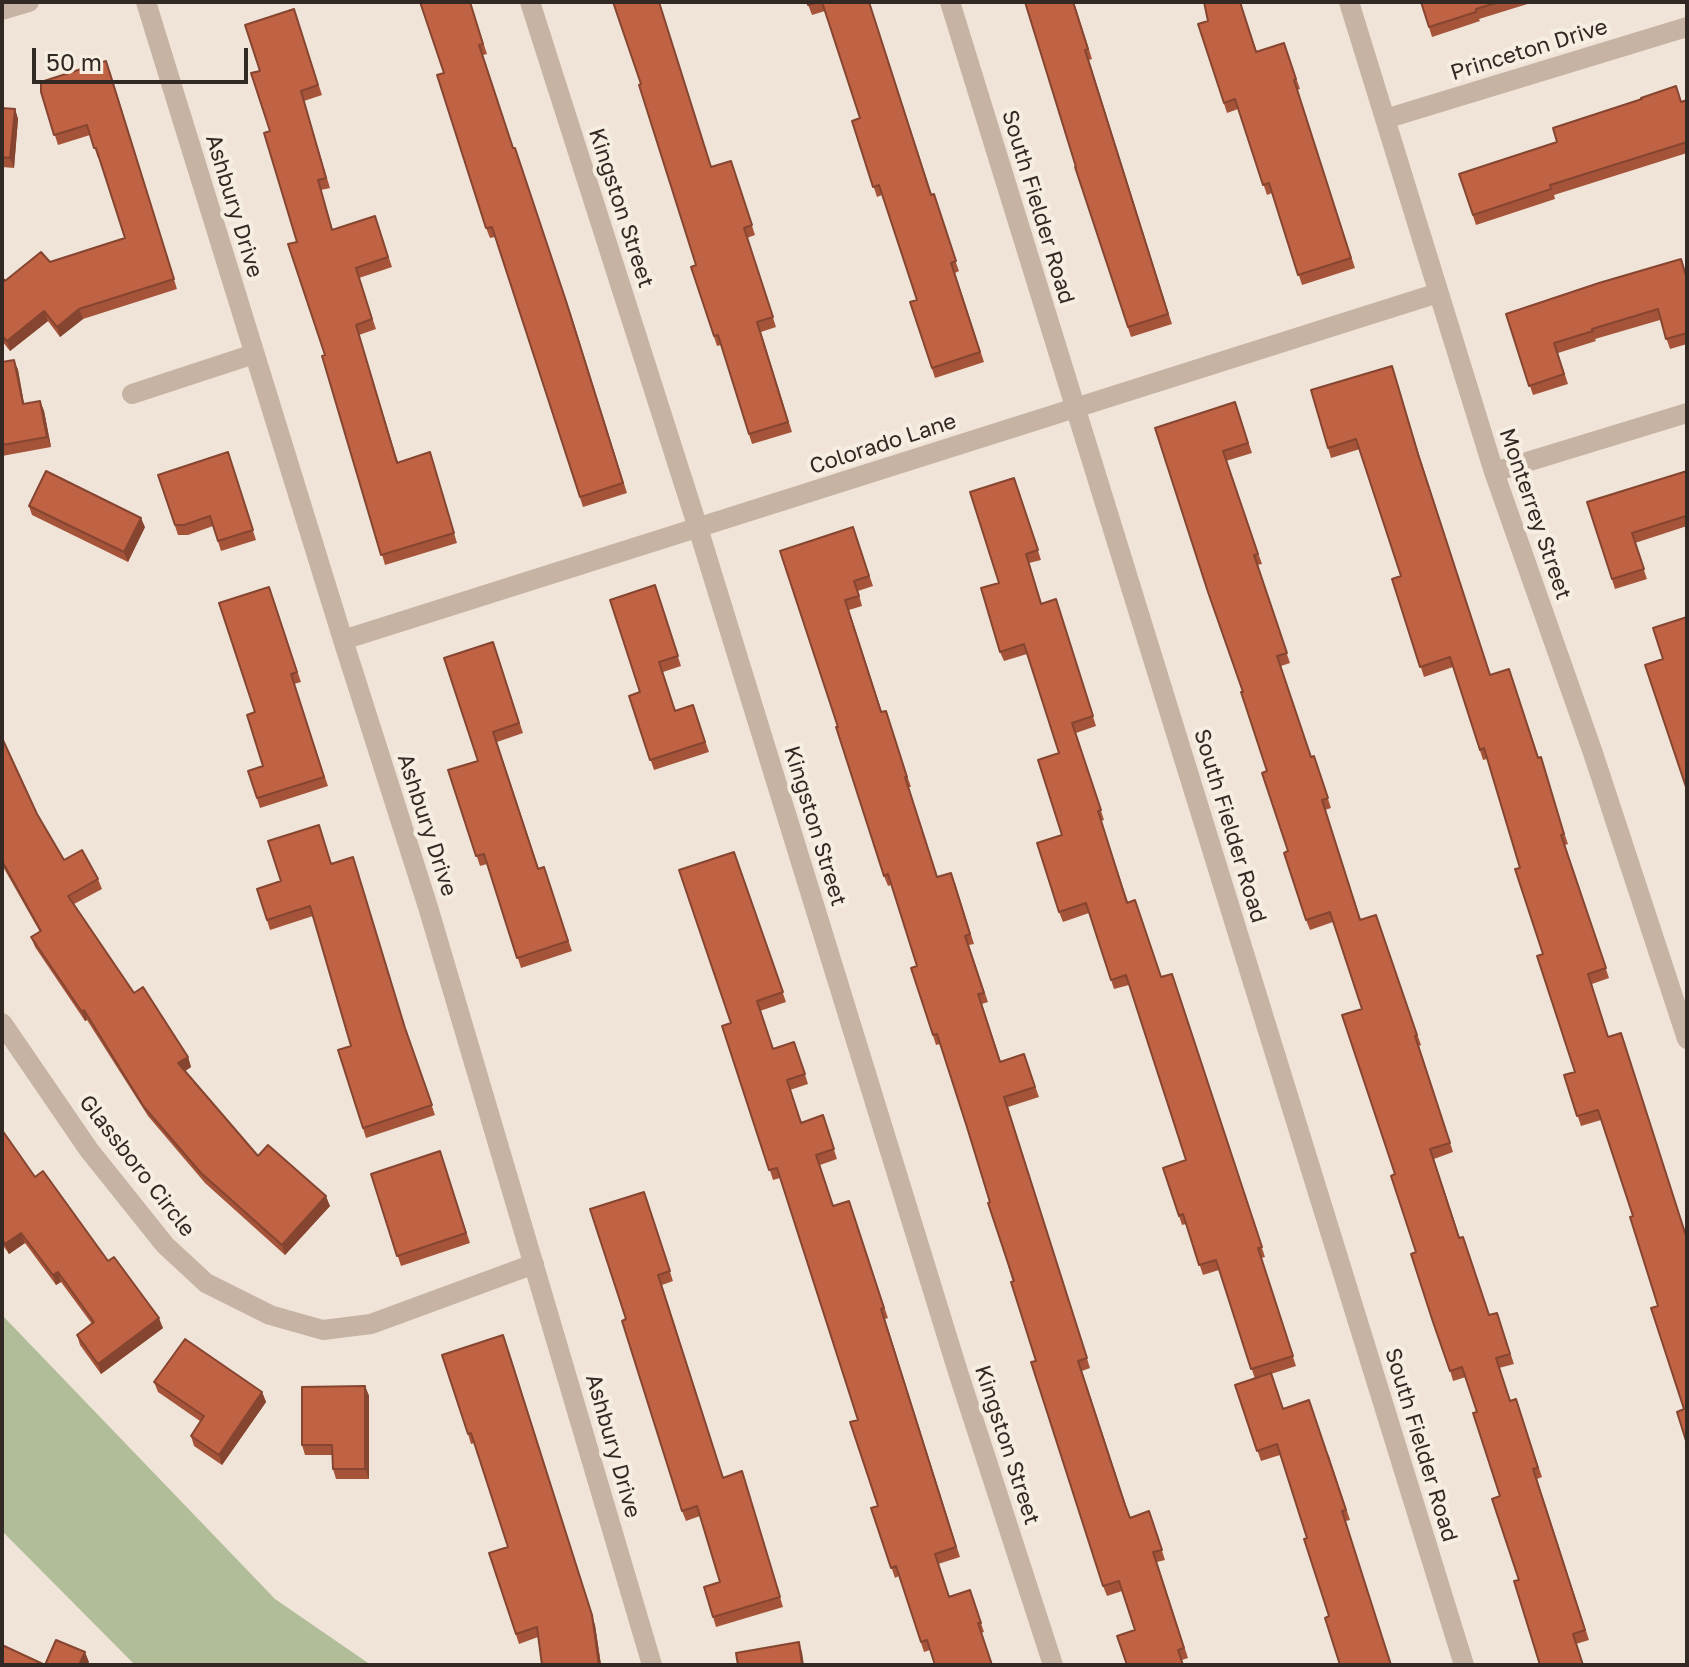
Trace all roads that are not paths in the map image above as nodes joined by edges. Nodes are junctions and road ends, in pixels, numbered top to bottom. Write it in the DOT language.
graph roads {
  1 [pos="29,2"];
  2 [pos="146,2"];
  3 [pos="530,2"];
  4 [pos="950,2"];
  5 [pos="1349,2"];
  6 [pos="2,10"];
  7 [pos="1687,27"];
  8 [pos="1385,119"];
  9 [pos="1438,293"];
  10 [pos="254,354"];
  11 [pos="132,394"];
  12 [pos="1076,408"];
  13 [pos="1687,413"];
  14 [pos="1494,472"];
  15 [pos="698,528"];
  16 [pos="343,640"];
  17 [pos="2,1023"];
  18 [pos="1687,1039"];
  19 [pos="534,1264"];
  20 [pos="652,1665"];
  21 [pos="1053,1665"];
  22 [pos="1464,1665"];
  1 -- 6 [label="street"];
  2 -- 10 [label="street, Ashbury Drive"];
  3 -- 15 [label="street, Kingston Street"];
  4 -- 12 [label="street, South Fielder Road"];
  5 -- 8 [label="street, Monterrey Street"];
  7 -- 8 [label="street, Princeton Drive"];
  8 -- 9 [label="street, Monterrey Street"];
  9 -- 12 [label="street, Colorado Lane"];
  9 -- 14 [label="street, Monterrey Street"];
  10 -- 11 [label="street"];
  10 -- 16 [label="street, Ashbury Drive"];
  12 -- 15 [label="street, Colorado Lane"];
  12 -- 22 [label="street, South Fielder Road"];
  13 -- 14 [label="street"];
  14 -- 18 [label="street, Monterrey Street"];
  15 -- 16 [label="street, Colorado Lane"];
  15 -- 21 [label="street, Kingston Street"];
  16 -- 19 [label="street, Ashbury Drive"];
  17 -- 19 [label="street, Glassboro Circle"];
  19 -- 20 [label="street, Ashbury Drive"];
}
